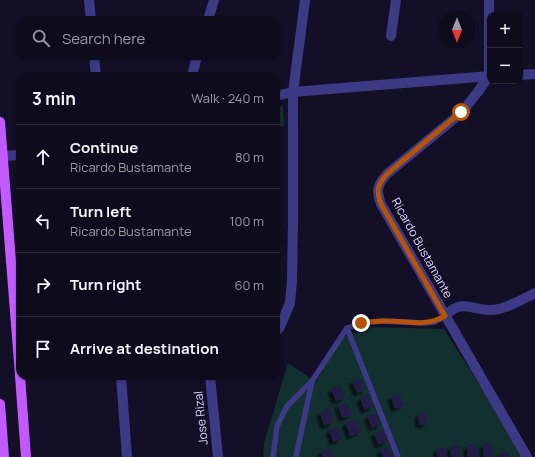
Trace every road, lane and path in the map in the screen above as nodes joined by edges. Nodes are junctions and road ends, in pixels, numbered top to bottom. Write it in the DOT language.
graph roads {
  1 [pos="89,0"];
  2 [pos="214,0"];
  3 [pos="305,0"];
  4 [pos="396,0"];
  5 [pos="489,0"];
  6 [pos="91,16"];
  7 [pos="209,16"];
  8 [pos="391,36"];
  9 [pos="489,48"];
  10 [pos="94,60"];
  11 [pos="196,60"];
  12 [pos="96,72"];
  13 [pos="193,72"];
  14 [pos="535,74"];
  15 [pos="523,75"];
  16 [pos="487,76"];
  17 [pos="487,79"];
  18 [pos="293,92"];
  19 [pos="280,95"];
  20 [pos="0,122"];
  21 [pos="16,154"];
  22 [pos="3,156"];
  23 [pos="535,293"];
  24 [pos="16,297"];
  25 [pos="445,316"];
  26 [pos="280,327"];
  27 [pos="347,328"];
  28 [pos="20,380"];
  29 [pos="121,380"];
  30 [pos="210,380"];
  31 [pos="312,381"];
  32 [pos="0,404"];
  33 [pos="4,457"];
  34 [pos="26,457"];
  35 [pos="127,457"];
  36 [pos="218,457"];
  37 [pos="273,457"];
  38 [pos="296,457"];
  39 [pos="398,457"];
  40 [pos="527,457"];
  1 -- 6 [label="street"];
  2 -- 7 [label="street"];
  3 -- 18 [label="street"];
  4 -- 8 [label="street"];
  5 -- 9 [label="street"];
  10 -- 12 [label="street"];
  11 -- 13 [label="street"];
  14 -- 15 [label="street"];
  16 -- 18 [label="street"];
  17 -- 25 [label="street, Ricardo Bustamante"];
  18 -- 19 [label="street"];
  18 -- 26 [label="street"];
  20 -- 22 [label="main road"];
  21 -- 22 [label="street"];
  22 -- 24 [label="main road"];
  23 -- 25 [label="street"];
  25 -- 27 [label="lane"];
  25 -- 40 [label="street, Ricardo Bustamante"];
  27 -- 31 [label="lane"];
  27 -- 39 [label="lane"];
  28 -- 34 [label="main road"];
  29 -- 35 [label="street"];
  30 -- 36 [label="street, Jose Rizal"];
  31 -- 37 [label="lane"];
  31 -- 38 [label="lane"];
  32 -- 33 [label="main road"];
}
